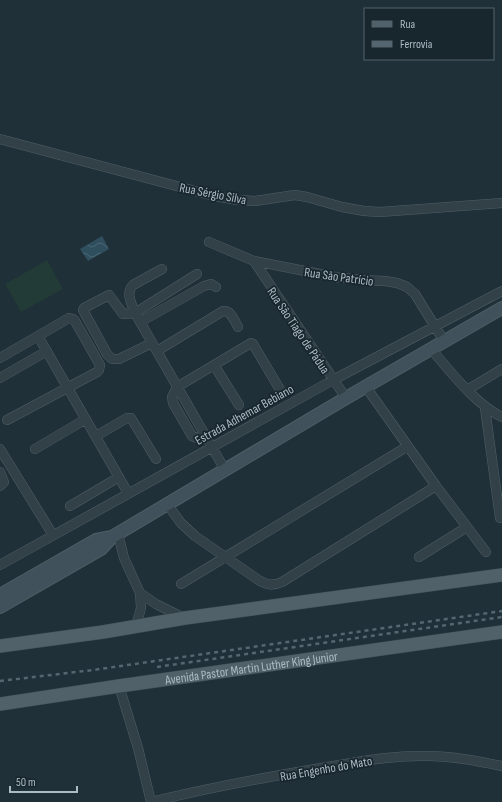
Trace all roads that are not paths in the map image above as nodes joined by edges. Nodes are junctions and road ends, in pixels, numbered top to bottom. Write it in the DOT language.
graph roads {
  1 [pos="0,139"];
  2 [pos="502,203"];
  3 [pos="209,242"];
  4 [pos="254,261"];
  5 [pos="162,268"];
  6 [pos="197,274"];
  7 [pos="216,287"];
  8 [pos="502,291"];
  9 [pos="502,308"];
  10 [pos="135,313"];
  11 [pos="140,322"];
  12 [pos="435,326"];
  13 [pos="238,327"];
  14 [pos="38,336"];
  15 [pos="444,341"];
  16 [pos="152,343"];
  17 [pos="431,349"];
  18 [pos="47,351"];
  19 [pos="157,351"];
  20 [pos="0,358"];
  21 [pos="214,365"];
  22 [pos="502,369"];
  23 [pos="0,378"];
  24 [pos="333,380"];
  25 [pos="67,387"];
  26 [pos="177,387"];
  27 [pos="366,387"];
  28 [pos="467,390"];
  29 [pos="282,392"];
  30 [pos="346,398"];
  31 [pos="239,405"];
  32 [pos="485,408"];
  33 [pos="502,417"];
  34 [pos="86,419"];
  35 [pos="7,420"];
  36 [pos="96,436"];
  37 [pos="408,446"];
  38 [pos="212,448"];
  39 [pos="0,449"];
  40 [pos="35,449"];
  41 [pos="156,459"];
  42 [pos="225,470"];
  43 [pos="119,477"];
  44 [pos="436,486"];
  45 [pos="128,493"];
  46 [pos="167,504"];
  47 [pos="70,506"];
  48 [pos="500,518"];
  49 [pos="467,527"];
  50 [pos="53,535"];
  51 [pos="114,536"];
  52 [pos="486,552"];
  53 [pos="226,556"];
  54 [pos="419,557"];
  55 [pos="0,565"];
  56 [pos="502,575"];
  57 [pos="181,584"];
  58 [pos="140,593"];
  59 [pos="0,594"];
  60 [pos="0,607"];
  61 [pos="185,618"];
  62 [pos="136,626"];
  63 [pos="502,632"];
  64 [pos="0,646"];
  65 [pos="118,686"];
  66 [pos="0,704"];
  67 [pos="502,766"];
  68 [pos="151,802"];
  1 -- 2 [label="street, Rua Sérgio Silva"];
  3 -- 4 [label="street, Rua São Patrício"];
  4 -- 12 [label="street, Rua São Patrício"];
  4 -- 24 [label="street, Rua São Tiago de Pádua"];
  5 -- 10 [label="street"];
  6 -- 10 [label="street"];
  7 -- 11 [label="street"];
  8 -- 12 [label="street, Estrada Adhemar Bebiano"];
  9 -- 15 [label="main road"];
  10 -- 11 [label="street"];
  10 -- 16 [label="street"];
  11 -- 16 [label="street"];
  12 -- 15 [label="street, Rua São Patrício"];
  12 -- 24 [label="street, Estrada Adhemar Bebiano"];
  13 -- 19 [label="street"];
  14 -- 18 [label="street"];
  14 -- 20 [label="street"];
  14 -- 25 [label="street"];
  15 -- 17 [label="main road"];
  16 -- 19 [label="street"];
  17 -- 27 [label="main road"];
  17 -- 28 [label="street"];
  18 -- 23 [label="street"];
  18 -- 25 [label="street"];
  19 -- 26 [label="street"];
  21 -- 26 [label="street"];
  21 -- 29 [label="street"];
  21 -- 31 [label="street"];
  22 -- 28 [label="street"];
  24 -- 30 [label="street, Rua São Tiago de Pádua"];
  24 -- 38 [label="street, Estrada Adhemar Bebiano"];
  25 -- 34 [label="street"];
  25 -- 35 [label="street"];
  26 -- 38 [label="street"];
  27 -- 30 [label="main road"];
  27 -- 37 [label="street"];
  28 -- 32 [label="street"];
  30 -- 42 [label="main road"];
  32 -- 33 [label="street"];
  32 -- 48 [label="street"];
  34 -- 36 [label="street"];
  34 -- 40 [label="street"];
  36 -- 41 [label="street"];
  36 -- 43 [label="street"];
  37 -- 44 [label="street"];
  37 -- 53 [label="street"];
  38 -- 42 [label="street"];
  38 -- 45 [label="street, Estrada Adhemar Bebiano"];
  39 -- 50 [label="street"];
  42 -- 46 [label="main road"];
  43 -- 45 [label="street"];
  43 -- 47 [label="street"];
  44 -- 49 [label="street"];
  44 -- 53 [label="street"];
  45 -- 50 [label="street, Estrada Adhemar Bebiano"];
  46 -- 51 [label="main road"];
  46 -- 53 [label="street"];
  49 -- 52 [label="street"];
  49 -- 54 [label="street"];
  50 -- 55 [label="street, Estrada Adhemar Bebiano"];
  51 -- 58 [label="street"];
  51 -- 59 [label="main road"];
  51 -- 60 [label="main road"];
  53 -- 57 [label="street"];
  56 -- 61 [label="main road"];
  58 -- 61 [label="street"];
  58 -- 62 [label="street"];
  61 -- 62 [label="main road"];
  62 -- 64 [label="main road"];
  63 -- 65 [label="main road, Avenida Pastor Martin Luther King Junior"];
  65 -- 66 [label="main road, Avenida Pastor Martin Luther King Junior"];
  65 -- 68 [label="street"];
  67 -- 68 [label="street, Rua Engenho do Mato"];
}
